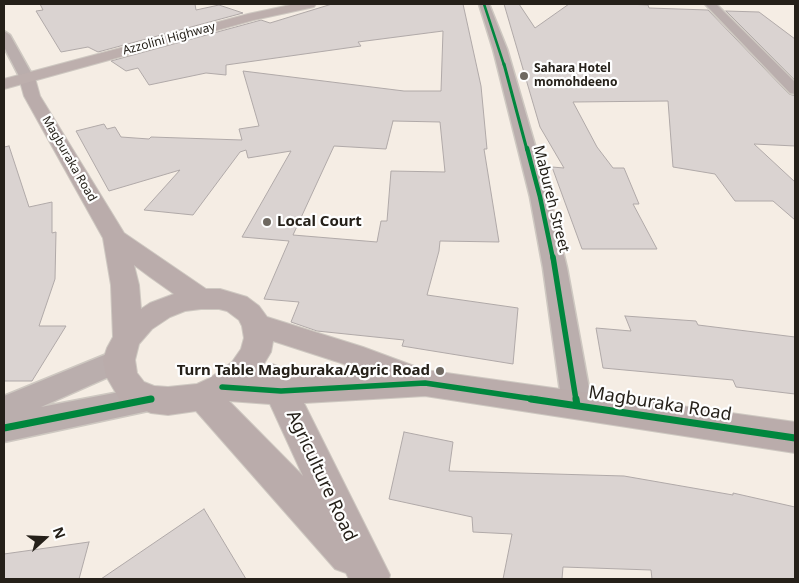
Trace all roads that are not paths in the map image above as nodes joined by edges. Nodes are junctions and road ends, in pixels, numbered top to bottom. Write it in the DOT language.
graph roads {
  1 [pos="310,4"];
  2 [pos="484,4"];
  3 [pos="710,4"];
  4 [pos="4,36"];
  5 [pos="28,78"];
  6 [pos="4,84"];
  7 [pos="795,90"];
  8 [pos="115,238"];
  9 [pos="201,299"];
  10 [pos="257,338"];
  11 [pos="124,348"];
  12 [pos="425,383"];
  13 [pos="281,391"];
  14 [pos="212,392"];
  15 [pos="151,399"];
  16 [pos="577,405"];
  17 [pos="4,410"];
  18 [pos="4,428"];
  19 [pos="795,438"];
  20 [pos="371,577"];
  1 -- 5 [label="main road, Azzolini Highway"];
  2 -- 16 [label="street, Mabureh Street"];
  3 -- 7 [label="street"];
  4 -- 5 [label="street"];
  5 -- 6 [label="main road, Azzolini Highway"];
  5 -- 8 [label="main road, Magburaka Road"];
  8 -- 9 [label="main road, Magburaka Road"];
  8 -- 11 [label="main road, Magburaka Road"];
  9 -- 10 [label="main road"];
  9 -- 11 [label="main road"];
  10 -- 12 [label="main road, Magburaka Road"];
  10 -- 13 [label="main road, Agriculture Road"];
  10 -- 14 [label="main road"];
  11 -- 15 [label="main road"];
  11 -- 17 [label="street"];
  12 -- 13 [label="main road, Magburaka Road"];
  12 -- 16 [label="main road, Magburaka Road"];
  13 -- 14 [label="main road, Magburaka Road"];
  13 -- 20 [label="main road, Agriculture Road"];
  14 -- 15 [label="main road"];
  14 -- 20 [label="main road, Agriculture Road"];
  15 -- 18 [label="street"];
  16 -- 19 [label="main road, Magburaka Road"];
}
